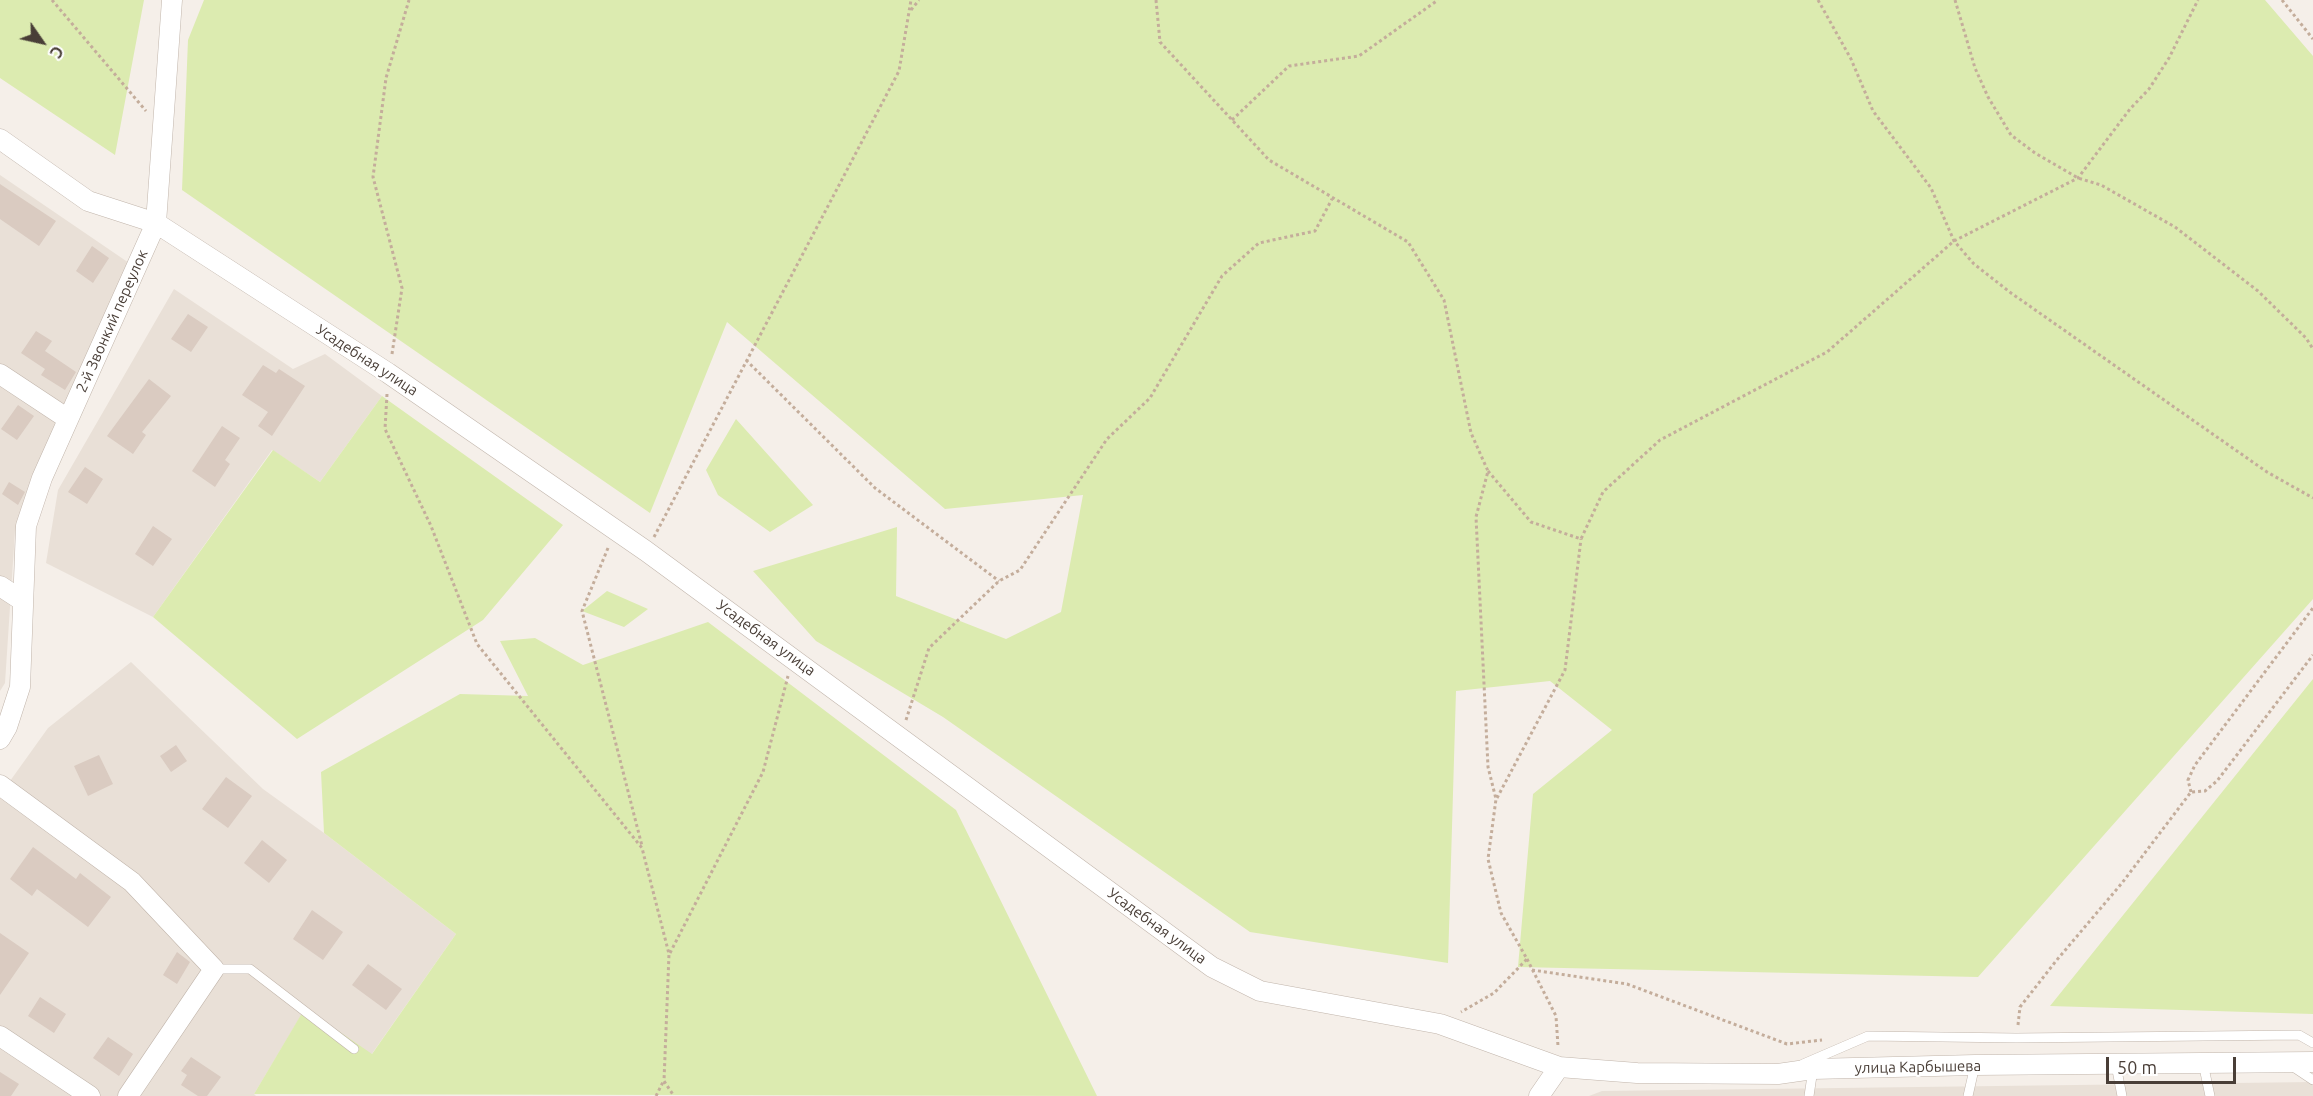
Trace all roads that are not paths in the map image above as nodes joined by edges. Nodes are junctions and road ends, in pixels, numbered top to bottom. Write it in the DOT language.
graph roads {
  1 [pos="172,0"];
  2 [pos="0,139"];
  3 [pos="156,223"];
  4 [pos="0,374"];
  5 [pos="68,419"];
  6 [pos="0,586"];
  7 [pos="23,601"];
  8 [pos="0,739"];
  9 [pos="0,785"];
  10 [pos="214,969"];
  11 [pos="0,1036"];
  12 [pos="2313,1043"];
  13 [pos="354,1049"];
  14 [pos="2285,1062"];
  15 [pos="2313,1062"];
  16 [pos="2203,1063"];
  17 [pos="1975,1065"];
  18 [pos="2116,1065"];
  19 [pos="1559,1067"];
  20 [pos="1813,1069"];
  21 [pos="1778,1074"];
  22 [pos="2313,1080"];
  23 [pos="90,1096"];
  24 [pos="128,1096"];
  25 [pos="1539,1096"];
  26 [pos="1809,1096"];
  27 [pos="1968,1096"];
  28 [pos="2122,1096"];
  29 [pos="2210,1096"];
  1 -- 3 [label="street"];
  2 -- 3 [label="street, Усадебная улица"];
  3 -- 5 [label="street, 2-й Звонкий переулок"];
  3 -- 19 [label="street, Усадебная улица"];
  4 -- 5 [label="street"];
  5 -- 7 [label="street, 2-й Звонкий переулок"];
  6 -- 7 [label="street"];
  7 -- 8 [label="street, 2-й Звонкий переулок"];
  9 -- 10 [label="street"];
  10 -- 13 [label="lane"];
  10 -- 24 [label="street"];
  11 -- 23 [label="street"];
  12 -- 21 [label="lane"];
  14 -- 15 [label="street, улица Карбышева"];
  14 -- 16 [label="street, улица Карбышева"];
  14 -- 22 [label="lane"];
  16 -- 18 [label="street, улица Карбышева"];
  16 -- 29 [label="lane"];
  17 -- 18 [label="street, улица Карбышева"];
  17 -- 20 [label="street, улица Карбышева"];
  17 -- 27 [label="lane"];
  18 -- 28 [label="lane"];
  19 -- 21 [label="street, улица Карбышева"];
  19 -- 25 [label="street"];
  20 -- 21 [label="street, улица Карбышева"];
  20 -- 26 [label="lane"];
}
